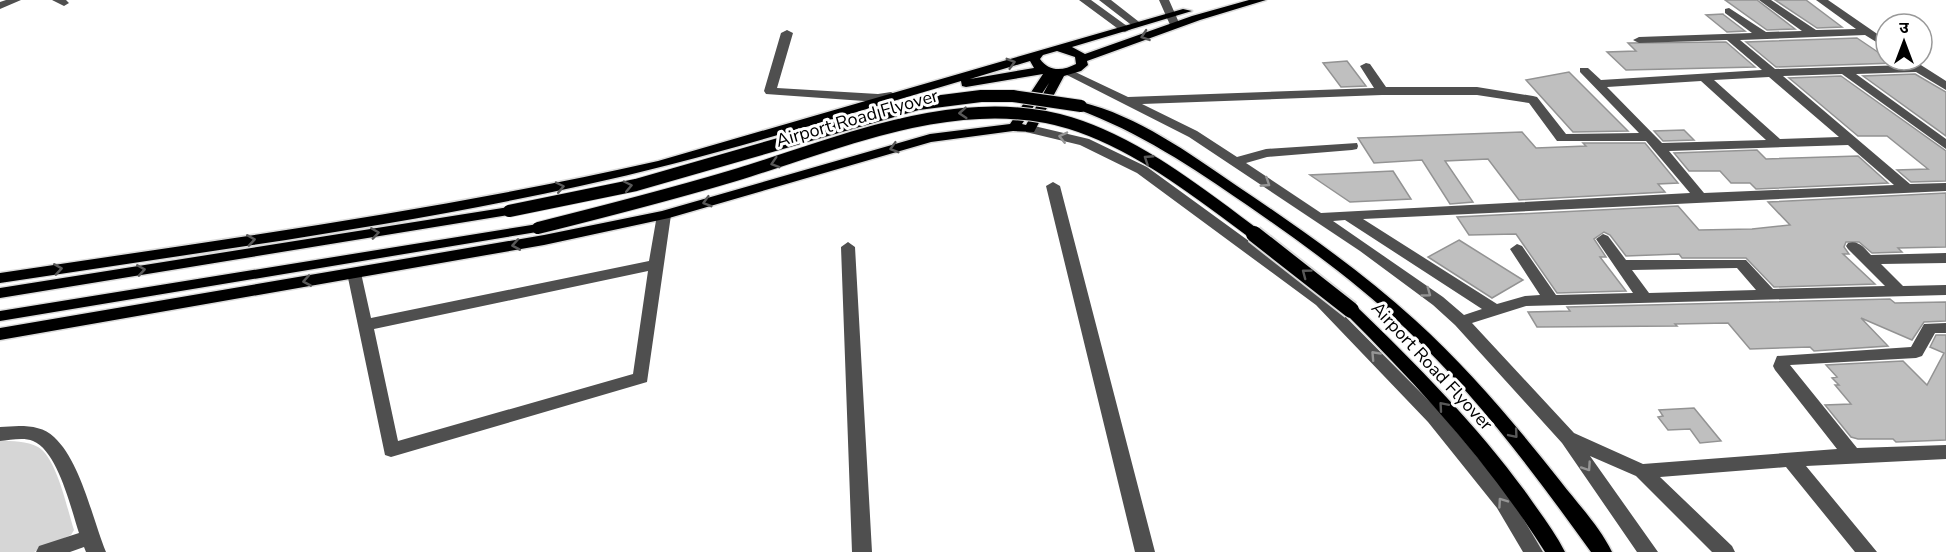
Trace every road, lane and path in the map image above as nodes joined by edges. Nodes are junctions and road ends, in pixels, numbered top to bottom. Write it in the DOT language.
graph roads {
  1 [pos="16,0"];
  2 [pos="1084,0"];
  3 [pos="1104,0"];
  4 [pos="1164,0"];
  5 [pos="1227,0"];
  6 [pos="1261,0"];
  7 [pos="1764,0"];
  8 [pos="1821,0"];
  9 [pos="0,6"];
  10 [pos="1729,11"];
  11 [pos="1172,21"];
  12 [pos="1138,25"];
  13 [pos="1125,29"];
  14 [pos="1867,32"];
  15 [pos="787,33"];
  16 [pos="1812,33"];
  17 [pos="1765,37"];
  18 [pos="1874,37"];
  19 [pos="1731,38"];
  20 [pos="1639,40"];
  21 [pos="1057,48"];
  22 [pos="1036,56"];
  23 [pos="1082,62"];
  24 [pos="1366,66"];
  25 [pos="1584,70"];
  26 [pos="1874,70"];
  27 [pos="1055,71"];
  28 [pos="1845,71"];
  29 [pos="1925,72"];
  30 [pos="1774,73"];
  31 [pos="1704,78"];
  32 [pos="1598,84"];
  33 [pos="930,86"];
  34 [pos="1946,86"];
  35 [pos="1382,91"];
  36 [pos="891,96"];
  37 [pos="1125,101"];
  38 [pos="1013,127"];
  39 [pos="1030,129"];
  40 [pos="1850,141"];
  41 [pos="1654,142"];
  42 [pos="1777,143"];
  43 [pos="1946,145"];
  44 [pos="1352,146"];
  45 [pos="1235,162"];
  46 [pos="1053,186"];
  47 [pos="1946,187"];
  48 [pos="1906,188"];
  49 [pos="1700,197"];
  50 [pos="664,215"];
  51 [pos="1349,216"];
  52 [pos="1318,217"];
  53 [pos="418,220"];
  54 [pos="1603,239"];
  55 [pos="1853,246"];
  56 [pos="848,247"];
  57 [pos="1517,249"];
  58 [pos="1946,258"];
  59 [pos="1867,260"];
  60 [pos="656,264"];
  61 [pos="1622,265"];
  62 [pos="362,267"];
  63 [pos="0,278"];
  64 [pos="1898,290"];
  65 [pos="1946,290"];
  66 [pos="0,293"];
  67 [pos="1768,294"];
  68 [pos="1644,297"];
  69 [pos="1551,300"];
  70 [pos="1493,309"];
  71 [pos="0,316"];
  72 [pos="1461,321"];
  73 [pos="366,325"];
  74 [pos="1946,328"];
  75 [pos="0,334"];
  76 [pos="0,434"];
  77 [pos="1568,438"];
  78 [pos="1946,452"];
  79 [pos="1852,455"];
  80 [pos="1790,459"];
  81 [pos="1642,471"];
  82 [pos="93,545"];
  83 [pos="46,552"];
  84 [pos="862,552"];
  85 [pos="1145,552"];
  86 [pos="1533,552"];
  87 [pos="1556,552"];
  88 [pos="1602,552"];
  89 [pos="1648,552"];
  90 [pos="1725,552"];
  91 [pos="1867,552"];
  1 -- 9 [label="street"];
  2 -- 13 [label="street"];
  3 -- 12 [label="street"];
  4 -- 11 [label="street"];
  5 -- 11 [label="main road"];
  6 -- 11 [label="main road"];
  7 -- 16 [label="street"];
  8 -- 14 [label="street"];
  10 -- 17 [label="street"];
  11 -- 12 [label="main road"];
  11 -- 23 [label="main road, one-way"];
  12 -- 13 [label="main road"];
  13 -- 21 [label="main road"];
  14 -- 16 [label="street"];
  14 -- 18 [label="street"];
  15 -- 36 [label="street"];
  16 -- 17 [label="street"];
  17 -- 19 [label="street"];
  19 -- 20 [label="street"];
  19 -- 30 [label="street"];
  21 -- 22 [label="main road"];
  21 -- 23 [label="main road"];
  22 -- 27 [label="main road"];
  33 -- 22 [label="main road, one-way"];
  23 -- 27 [label="main road"];
  23 -- 37 [label="street"];
  24 -- 35 [label="street"];
  25 -- 32 [label="street"];
  26 -- 28 [label="street"];
  27 -- 33 [label="main road"];
  27 -- 37 [label="street"];
  27 -- 38 [label="main road"];
  27 -- 39 [label="main road"];
  28 -- 30 [label="street"];
  28 -- 43 [label="street"];
  29 -- 34 [label="street"];
  30 -- 31 [label="street"];
  30 -- 40 [label="street"];
  31 -- 32 [label="street"];
  31 -- 42 [label="street"];
  32 -- 41 [label="street"];
  33 -- 36 [label="main road"];
  35 -- 37 [label="street"];
  35 -- 41 [label="street"];
  53 -- 36 [label="main road, one-way"];
  37 -- 45 [label="street"];
  38 -- 39 [label="main road"];
  38 -- 50 [label="main road, one-way"];
  86 -- 39 [label="street, one-way"];
  40 -- 42 [label="street"];
  40 -- 48 [label="street"];
  41 -- 42 [label="street"];
  41 -- 49 [label="street"];
  44 -- 45 [label="street"];
  45 -- 52 [label="street, one-way"];
  46 -- 85 [label="street"];
  47 -- 48 [label="street"];
  48 -- 49 [label="street"];
  49 -- 51 [label="street"];
  50 -- 60 [label="street"];
  50 -- 62 [label="main road, one-way"];
  51 -- 52 [label="street"];
  51 -- 70 [label="street"];
  52 -- 72 [label="street, one-way"];
  63 -- 53 [label="main road, one-way"];
  66 -- 53 [label="main road, one-way"];
  53 -- 88 [label="main road, Airport Road Flyover, one-way, bridge"];
  54 -- 61 [label="street"];
  55 -- 59 [label="street"];
  56 -- 84 [label="street"];
  57 -- 69 [label="street"];
  58 -- 59 [label="street"];
  59 -- 64 [label="street"];
  60 -- 73 [label="street"];
  60 -- 73 [label="street"];
  61 -- 67 [label="street"];
  61 -- 68 [label="street"];
  62 -- 71 [label="main road"];
  62 -- 73 [label="street"];
  62 -- 75 [label="main road, one-way"];
  87 -- 62 [label="main road, Airport Road Flyover, one-way, bridge"];
  64 -- 65 [label="street"];
  64 -- 67 [label="street"];
  67 -- 68 [label="street"];
  68 -- 69 [label="street"];
  69 -- 70 [label="street"];
  70 -- 72 [label="street"];
  72 -- 77 [label="street"];
  74 -- 79 [label="street"];
  76 -- 82 [label="street"];
  77 -- 81 [label="street"];
  77 -- 89 [label="street, one-way"];
  78 -- 79 [label="street"];
  79 -- 80 [label="street"];
  80 -- 81 [label="street"];
  80 -- 91 [label="street"];
  81 -- 90 [label="street"];
  82 -- 83 [label="street"];
}
